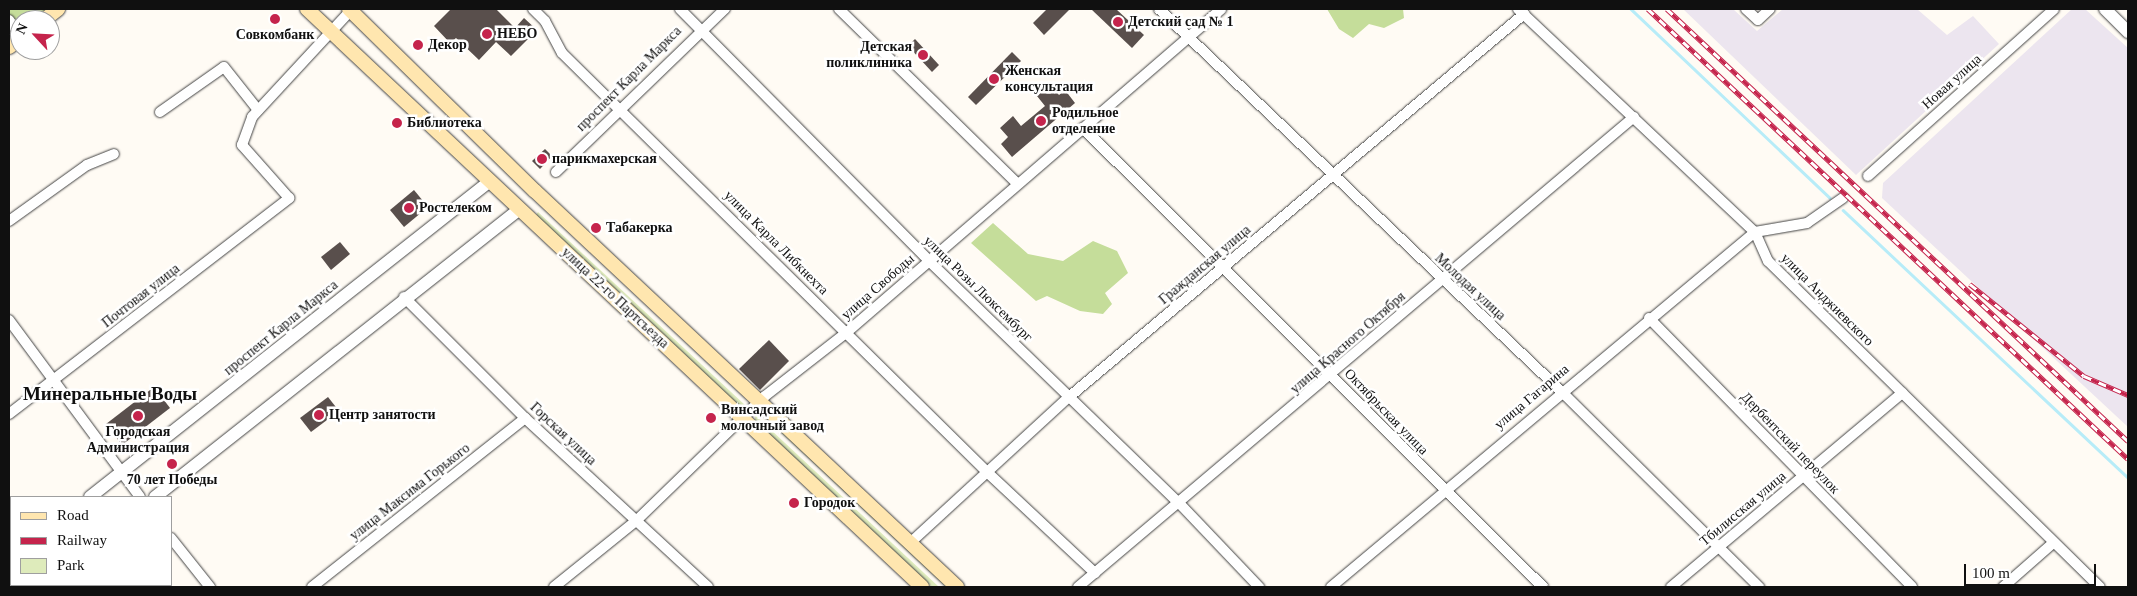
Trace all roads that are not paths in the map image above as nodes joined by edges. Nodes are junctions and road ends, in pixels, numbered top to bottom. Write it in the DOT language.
graph roads {
  1 [pos="307,9"];
  2 [pos="351,9"];
  3 [pos="533,9"];
  4 [pos="680,9"];
  5 [pos="725,9"];
  6 [pos="839,9"];
  7 [pos="1159,9"];
  8 [pos="1222,9"];
  9 [pos="1746,9"];
  10 [pos="1770,9"];
  11 [pos="2054,9"];
  12 [pos="2105,9"];
  13 [pos="1521,11"];
  14 [pos="701,29"];
  15 [pos="332,31"];
  16 [pos="2128,32"];
  17 [pos="1188,37"];
  18 [pos="621,109"];
  19 [pos="258,110"];
  20 [pos="160,112"];
  21 [pos="1634,117"];
  22 [pos="1083,128"];
  23 [pos="114,154"];
  24 [pos="556,172"];
  25 [pos="1334,176"];
  26 [pos="1868,176"];
  27 [pos="490,181"];
  28 [pos="1018,184"];
  29 [pos="1843,198"];
  30 [pos="520,209"];
  31 [pos="9,221"];
  32 [pos="1755,232"];
  33 [pos="929,261"];
  34 [pos="1225,267"];
  35 [pos="1442,279"];
  36 [pos="404,297"];
  37 [pos="1648,318"];
  38 [pos="9,320"];
  39 [pos="846,332"];
  40 [pos="1331,376"];
  41 [pos="55,380"];
  42 [pos="1561,391"];
  43 [pos="1902,393"];
  44 [pos="1069,397"];
  45 [pos="760,401"];
  46 [pos="9,414"];
  47 [pos="525,418"];
  48 [pos="744,419"];
  49 [pos="987,472"];
  50 [pos="122,473"];
  51 [pos="1804,476"];
  52 [pos="1443,491"];
  53 [pos="91,496"];
  54 [pos="139,496"];
  55 [pos="156,496"];
  56 [pos="1180,504"];
  57 [pos="637,520"];
  58 [pos="172,539"];
  59 [pos="910,543"];
  60 [pos="2053,543"];
  61 [pos="1719,546"];
  62 [pos="1095,573"];
  63 [pos="210,587"];
  64 [pos="312,587"];
  65 [pos="554,587"];
  66 [pos="708,587"];
  67 [pos="922,587"];
  68 [pos="957,587"];
  69 [pos="1078,587"];
  70 [pos="1259,587"];
  71 [pos="1330,587"];
  72 [pos="1543,587"];
  73 [pos="1671,587"];
  74 [pos="1759,587"];
  75 [pos="1912,587"];
  76 [pos="2003,587"];
  77 [pos="2100,587"];
  1 -- 15 [label="main road, улица 22-го Партсъезда"];
  2 -- 15 [label="street"];
  2 -- 45 [label="main road, улица 22-го Партсъезда"];
  3 -- 18 [label="street, улица Карла Либкнехта"];
  4 -- 14 [label="street, улица Розы Люксембург"];
  5 -- 14 [label="street, проспект Карла Маркса"];
  6 -- 28 [label="street"];
  7 -- 17 [label="street, Молодая улица"];
  8 -- 17 [label="street, улица Свободы"];
  9 -- 10 [label="street"];
  11 -- 26 [label="street, Новая улица"];
  12 -- 16 [label="street"];
  13 -- 21 [label="street, улица Анджиевского"];
  13 -- 25 [label="street, Гражданская улица"];
  14 -- 18 [label="street, проспект Карла Маркса"];
  14 -- 33 [label="street, улица Розы Люксембург"];
  15 -- 19 [label="street"];
  15 -- 27 [label="main road, улица 22-го Партсъезда"];
  17 -- 22 [label="street, улица Свободы"];
  17 -- 25 [label="street, Молодая улица"];
  18 -- 24 [label="street, проспект Карла Маркса"];
  18 -- 39 [label="street, улица Карла Либкнехта"];
  19 -- 20 [label="street"];
  19 -- 41 [label="street, Почтовая улица"];
  21 -- 32 [label="street, улица Анджиевского"];
  21 -- 35 [label="street, улица Красного Октября"];
  22 -- 28 [label="street, улица Свободы"];
  22 -- 34 [label="street, Октябрьская улица"];
  23 -- 31 [label="street"];
  25 -- 34 [label="street, Гражданская улица"];
  25 -- 35 [label="street, Молодая улица"];
  27 -- 30 [label="main road, улица 22-го Партсъезда"];
  27 -- 50 [label="street, проспект Карла Маркса"];
  28 -- 33 [label="street, улица Свободы"];
  29 -- 32 [label="street"];
  30 -- 36 [label="street"];
  30 -- 48 [label="main road, улица 22-го Партсъезда"];
  32 -- 37 [label="street, улица Гагарина"];
  32 -- 43 [label="street, улица Анджиевского"];
  33 -- 39 [label="street, улица Свободы"];
  33 -- 44 [label="street, улица Розы Люксембург"];
  34 -- 40 [label="street, Октябрьская улица"];
  34 -- 44 [label="street, Гражданская улица"];
  35 -- 40 [label="street, улица Красного Октября"];
  35 -- 42 [label="street, Молодая улица"];
  36 -- 47 [label="street, Горская улица"];
  36 -- 55 [label="street"];
  37 -- 42 [label="street, улица Гагарина"];
  37 -- 51 [label="street, Дербентский переулок"];
  38 -- 41 [label="street"];
  39 -- 45 [label="street, улица Свободы"];
  39 -- 49 [label="street, улица Карла Либкнехта"];
  40 -- 52 [label="street, Октябрьская улица"];
  40 -- 56 [label="street, улица Красного Октября"];
  41 -- 46 [label="street, Почтовая улица"];
  41 -- 50 [label="street"];
  42 -- 52 [label="street, улица Гагарина"];
  42 -- 61 [label="street, Молодая улица"];
  43 -- 51 [label="street, Тбилисская улица"];
  43 -- 60 [label="street, улица Анджиевского"];
  44 -- 49 [label="street, Гражданская улица"];
  44 -- 56 [label="street, улица Розы Люксембург"];
  45 -- 48 [label="street, улица Свободы"];
  45 -- 59 [label="main road, улица 22-го Партсъезда"];
  47 -- 57 [label="street, Горская улица"];
  47 -- 64 [label="street, улица Максима Горького"];
  48 -- 57 [label="street, улица Свободы"];
  48 -- 67 [label="main road, улица 22-го Партсъезда"];
  49 -- 59 [label="street, Гражданская улица"];
  49 -- 62 [label="street, улица Карла Либкнехта"];
  50 -- 53 [label="street, проспект Карла Маркса"];
  50 -- 54 [label="street"];
  51 -- 61 [label="street, Тбилисская улица"];
  51 -- 75 [label="street, Дербентский переулок"];
  52 -- 71 [label="street, улица Гагарина"];
  52 -- 72 [label="street, Октябрьская улица"];
  56 -- 62 [label="street, улица Красного Октября"];
  56 -- 70 [label="street, улица Розы Люксембург"];
  57 -- 65 [label="street, улица Свободы"];
  57 -- 66 [label="street, Горская улица"];
  58 -- 63 [label="street"];
  59 -- 68 [label="main road, улица 22-го Партсъезда"];
  60 -- 76 [label="street"];
  60 -- 77 [label="street, улица Анджиевского"];
  61 -- 73 [label="street, Тбилисская улица"];
  61 -- 74 [label="street, Молодая улица"];
  62 -- 69 [label="street, улица Красного Октября"];
}
